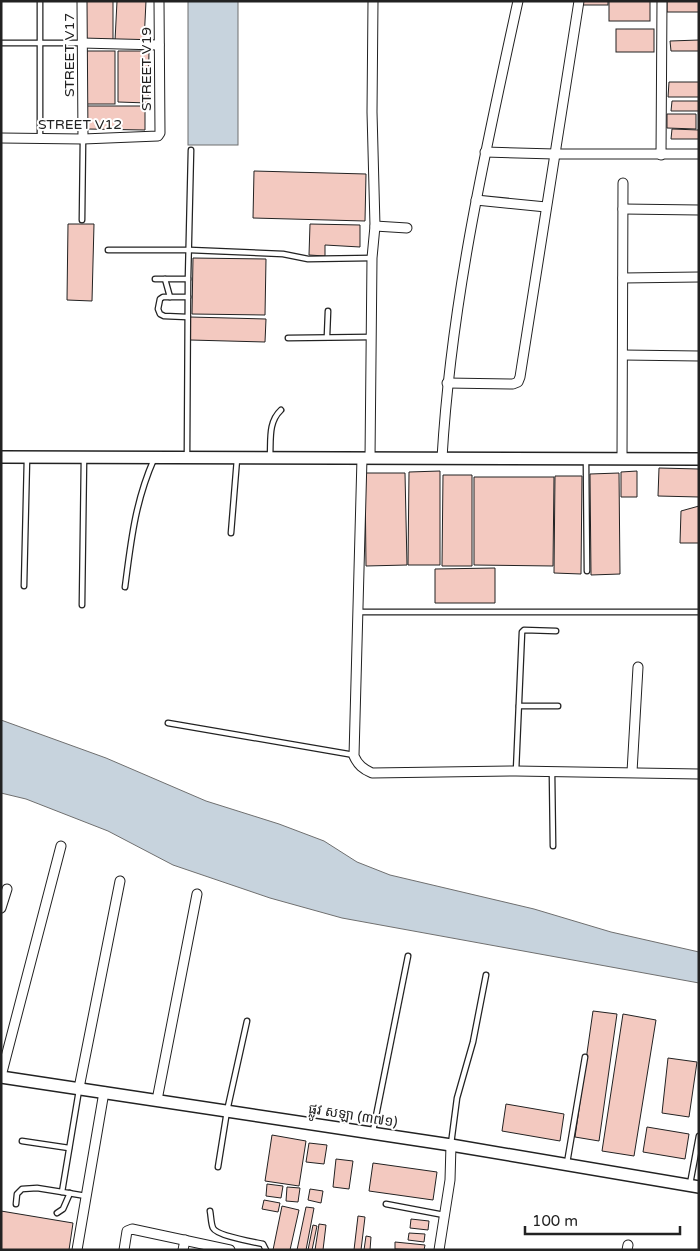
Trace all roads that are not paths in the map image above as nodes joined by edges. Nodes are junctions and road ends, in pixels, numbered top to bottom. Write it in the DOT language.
graph roads {
  1 [pos="40,1"];
  2 [pos="82,1"];
  3 [pos="159,1"];
  4 [pos="373,1"];
  5 [pos="518,1"];
  6 [pos="579,1"];
  7 [pos="662,1"];
  8 [pos="1,43"];
  9 [pos="82,43"];
  10 [pos="40,44"];
  11 [pos="160,45"];
  12 [pos="158,136"];
  13 [pos="1,138"];
  14 [pos="40,138"];
  15 [pos="83,138"];
  16 [pos="191,150"];
  17 [pos="485,152"];
  18 [pos="555,154"];
  19 [pos="699,154"];
  20 [pos="661,155"];
  21 [pos="623,183"];
  22 [pos="476,200"];
  23 [pos="546,207"];
  24 [pos="623,209"];
  25 [pos="699,210"];
  26 [pos="82,220"];
  27 [pos="375,226"];
  28 [pos="408,228"];
  29 [pos="108,250"];
  30 [pos="190,250"];
  31 [pos="372,258"];
  32 [pos="699,277"];
  33 [pos="622,278"];
  34 [pos="155,279"];
  35 [pos="165,279"];
  36 [pos="188,279"];
  37 [pos="170,297"];
  38 [pos="188,297"];
  39 [pos="328,310"];
  40 [pos="187,317"];
  41 [pos="328,336"];
  42 [pos="371,337"];
  43 [pos="288,338"];
  44 [pos="623,355"];
  45 [pos="699,356"];
  46 [pos="447,382"];
  47 [pos="281,410"];
  48 [pos="1,457"];
  49 [pos="27,457"];
  50 [pos="84,457"];
  51 [pos="155,457"];
  52 [pos="187,457"];
  53 [pos="237,458"];
  54 [pos="270,458"];
  55 [pos="366,458"];
  56 [pos="442,458"];
  57 [pos="586,459"];
  58 [pos="622,459"];
  59 [pos="699,459"];
  60 [pos="231,533"];
  61 [pos="587,571"];
  62 [pos="24,586"];
  63 [pos="125,587"];
  64 [pos="82,605"];
  65 [pos="358,612"];
  66 [pos="699,612"];
  67 [pos="556,631"];
  68 [pos="638,668"];
  69 [pos="519,706"];
  70 [pos="558,706"];
  71 [pos="168,723"];
  72 [pos="354,756"];
  73 [pos="516,771"];
  74 [pos="552,772"];
  75 [pos="632,772"];
  76 [pos="699,774"];
  77 [pos="60,846"];
  78 [pos="553,846"];
  79 [pos="120,881"];
  80 [pos="7,890"];
  81 [pos="197,894"];
  82 [pos="1,908"];
  83 [pos="408,956"];
  84 [pos="486,974"];
  85 [pos="247,1021"];
  86 [pos="584,1057"];
  87 [pos="1,1076"];
  88 [pos="79,1088"];
  89 [pos="104,1092"];
  90 [pos="157,1100"];
  91 [pos="227,1111"];
  92 [pos="373,1133"];
  93 [pos="699,1136"];
  94 [pos="22,1141"];
  95 [pos="451,1145"];
  96 [pos="69,1148"];
  97 [pos="567,1164"];
  98 [pos="218,1167"];
  99 [pos="694,1186"];
  100 [pos="62,1192"];
  101 [pos="70,1193"];
  102 [pos="87,1196"];
  103 [pos="16,1204"];
  104 [pos="386,1204"];
  105 [pos="210,1212"];
  106 [pos="57,1213"];
  107 [pos="444,1215"];
  108 [pos="185,1240"];
  109 [pos="78,1250"];
  110 [pos="124,1250"];
  111 [pos="183,1250"];
  112 [pos="230,1250"];
  113 [pos="266,1250"];
  114 [pos="439,1250"];
  1 -- 10 [label="lane"];
  2 -- 9 [label="street, STREET V17"];
  3 -- 11 [label="street, STREET V19"];
  4 -- 27 [label="street"];
  5 -- 17 [label="street"];
  6 -- 18 [label="street"];
  7 -- 20 [label="street"];
  8 -- 10 [label="lane"];
  9 -- 10 [label="lane"];
  9 -- 11 [label="street"];
  9 -- 15 [label="street, STREET V17"];
  10 -- 14 [label="lane"];
  11 -- 12 [label="street, STREET V19"];
  12 -- 15 [label="street, STREET V12"];
  13 -- 14 [label="street, STREET V12"];
  14 -- 15 [label="street, STREET V12"];
  15 -- 26 [label="lane"];
  16 -- 30 [label="lane"];
  17 -- 18 [label="street"];
  17 -- 22 [label="street"];
  18 -- 20 [label="street"];
  18 -- 23 [label="street"];
  19 -- 20 [label="street"];
  21 -- 24 [label="street"];
  22 -- 23 [label="street"];
  22 -- 46 [label="street"];
  23 -- 46 [label="street"];
  24 -- 25 [label="street"];
  24 -- 33 [label="street"];
  27 -- 28 [label="street"];
  27 -- 31 [label="street"];
  29 -- 30 [label="lane"];
  30 -- 31 [label="lane"];
  30 -- 36 [label="lane"];
  31 -- 42 [label="street"];
  32 -- 33 [label="street"];
  33 -- 44 [label="street"];
  34 -- 35 [label="lane"];
  35 -- 36 [label="lane"];
  35 -- 37 [label="lane"];
  36 -- 38 [label="lane"];
  37 -- 38 [label="lane"];
  37 -- 40 [label="lane"];
  38 -- 40 [label="lane"];
  39 -- 41 [label="lane"];
  40 -- 52 [label="lane"];
  41 -- 42 [label="lane"];
  41 -- 43 [label="lane"];
  42 -- 55 [label="street"];
  44 -- 45 [label="street"];
  44 -- 58 [label="street"];
  46 -- 56 [label="street"];
  47 -- 54 [label="lane"];
  48 -- 49 [label="street"];
  49 -- 50 [label="street"];
  49 -- 62 [label="lane"];
  50 -- 51 [label="street"];
  50 -- 64 [label="lane"];
  51 -- 52 [label="street"];
  51 -- 63 [label="lane"];
  52 -- 53 [label="street"];
  53 -- 54 [label="street"];
  53 -- 60 [label="lane"];
  54 -- 55 [label="street"];
  55 -- 56 [label="street"];
  55 -- 65 [label="street"];
  56 -- 57 [label="street"];
  57 -- 58 [label="street"];
  57 -- 61 [label="lane"];
  58 -- 59 [label="street"];
  65 -- 66 [label="lane"];
  65 -- 72 [label="street"];
  67 -- 69 [label="lane"];
  68 -- 75 [label="street"];
  69 -- 70 [label="lane"];
  69 -- 73 [label="lane"];
  71 -- 72 [label="lane"];
  72 -- 73 [label="street"];
  73 -- 74 [label="street"];
  74 -- 75 [label="street"];
  74 -- 78 [label="lane"];
  75 -- 76 [label="street"];
  77 -- 87 [label="street"];
  79 -- 88 [label="street"];
  80 -- 82 [label="street"];
  81 -- 90 [label="street"];
  83 -- 92 [label="lane"];
  84 -- 95 [label="lane"];
  85 -- 91 [label="lane"];
  86 -- 97 [label="lane"];
  87 -- 88 [label="street, ផ្លូវ សឡា (៣៧១)"];
  88 -- 89 [label="street, ផ្លូវ សឡា (៣៧១)"];
  88 -- 96 [label="lane"];
  89 -- 90 [label="street, ផ្លូវ សឡា (៣៧១)"];
  89 -- 102 [label="street"];
  90 -- 91 [label="street, ផ្លូវ សឡា (៣៧១)"];
  91 -- 92 [label="street, ផ្លូវ សឡា (៣៧១)"];
  91 -- 98 [label="lane"];
  92 -- 95 [label="street, ផ្លូវ សឡា (៣៧១)"];
  93 -- 99 [label="lane"];
  94 -- 96 [label="lane"];
  95 -- 97 [label="street, ផ្លូវ សឡា (៣៧១)"];
  95 -- 107 [label="street"];
  96 -- 100 [label="lane"];
  97 -- 99 [label="street, ផ្លូវ សឡា (៣៧១)"];
  100 -- 101 [label="lane"];
  100 -- 103 [label="lane"];
  101 -- 102 [label="lane"];
  101 -- 106 [label="lane"];
  102 -- 109 [label="street"];
  104 -- 107 [label="lane"];
  105 -- 113 [label="lane"];
  107 -- 114 [label="street"];
  108 -- 110 [label="street"];
  108 -- 111 [label="street"];
  108 -- 112 [label="street"];
}
